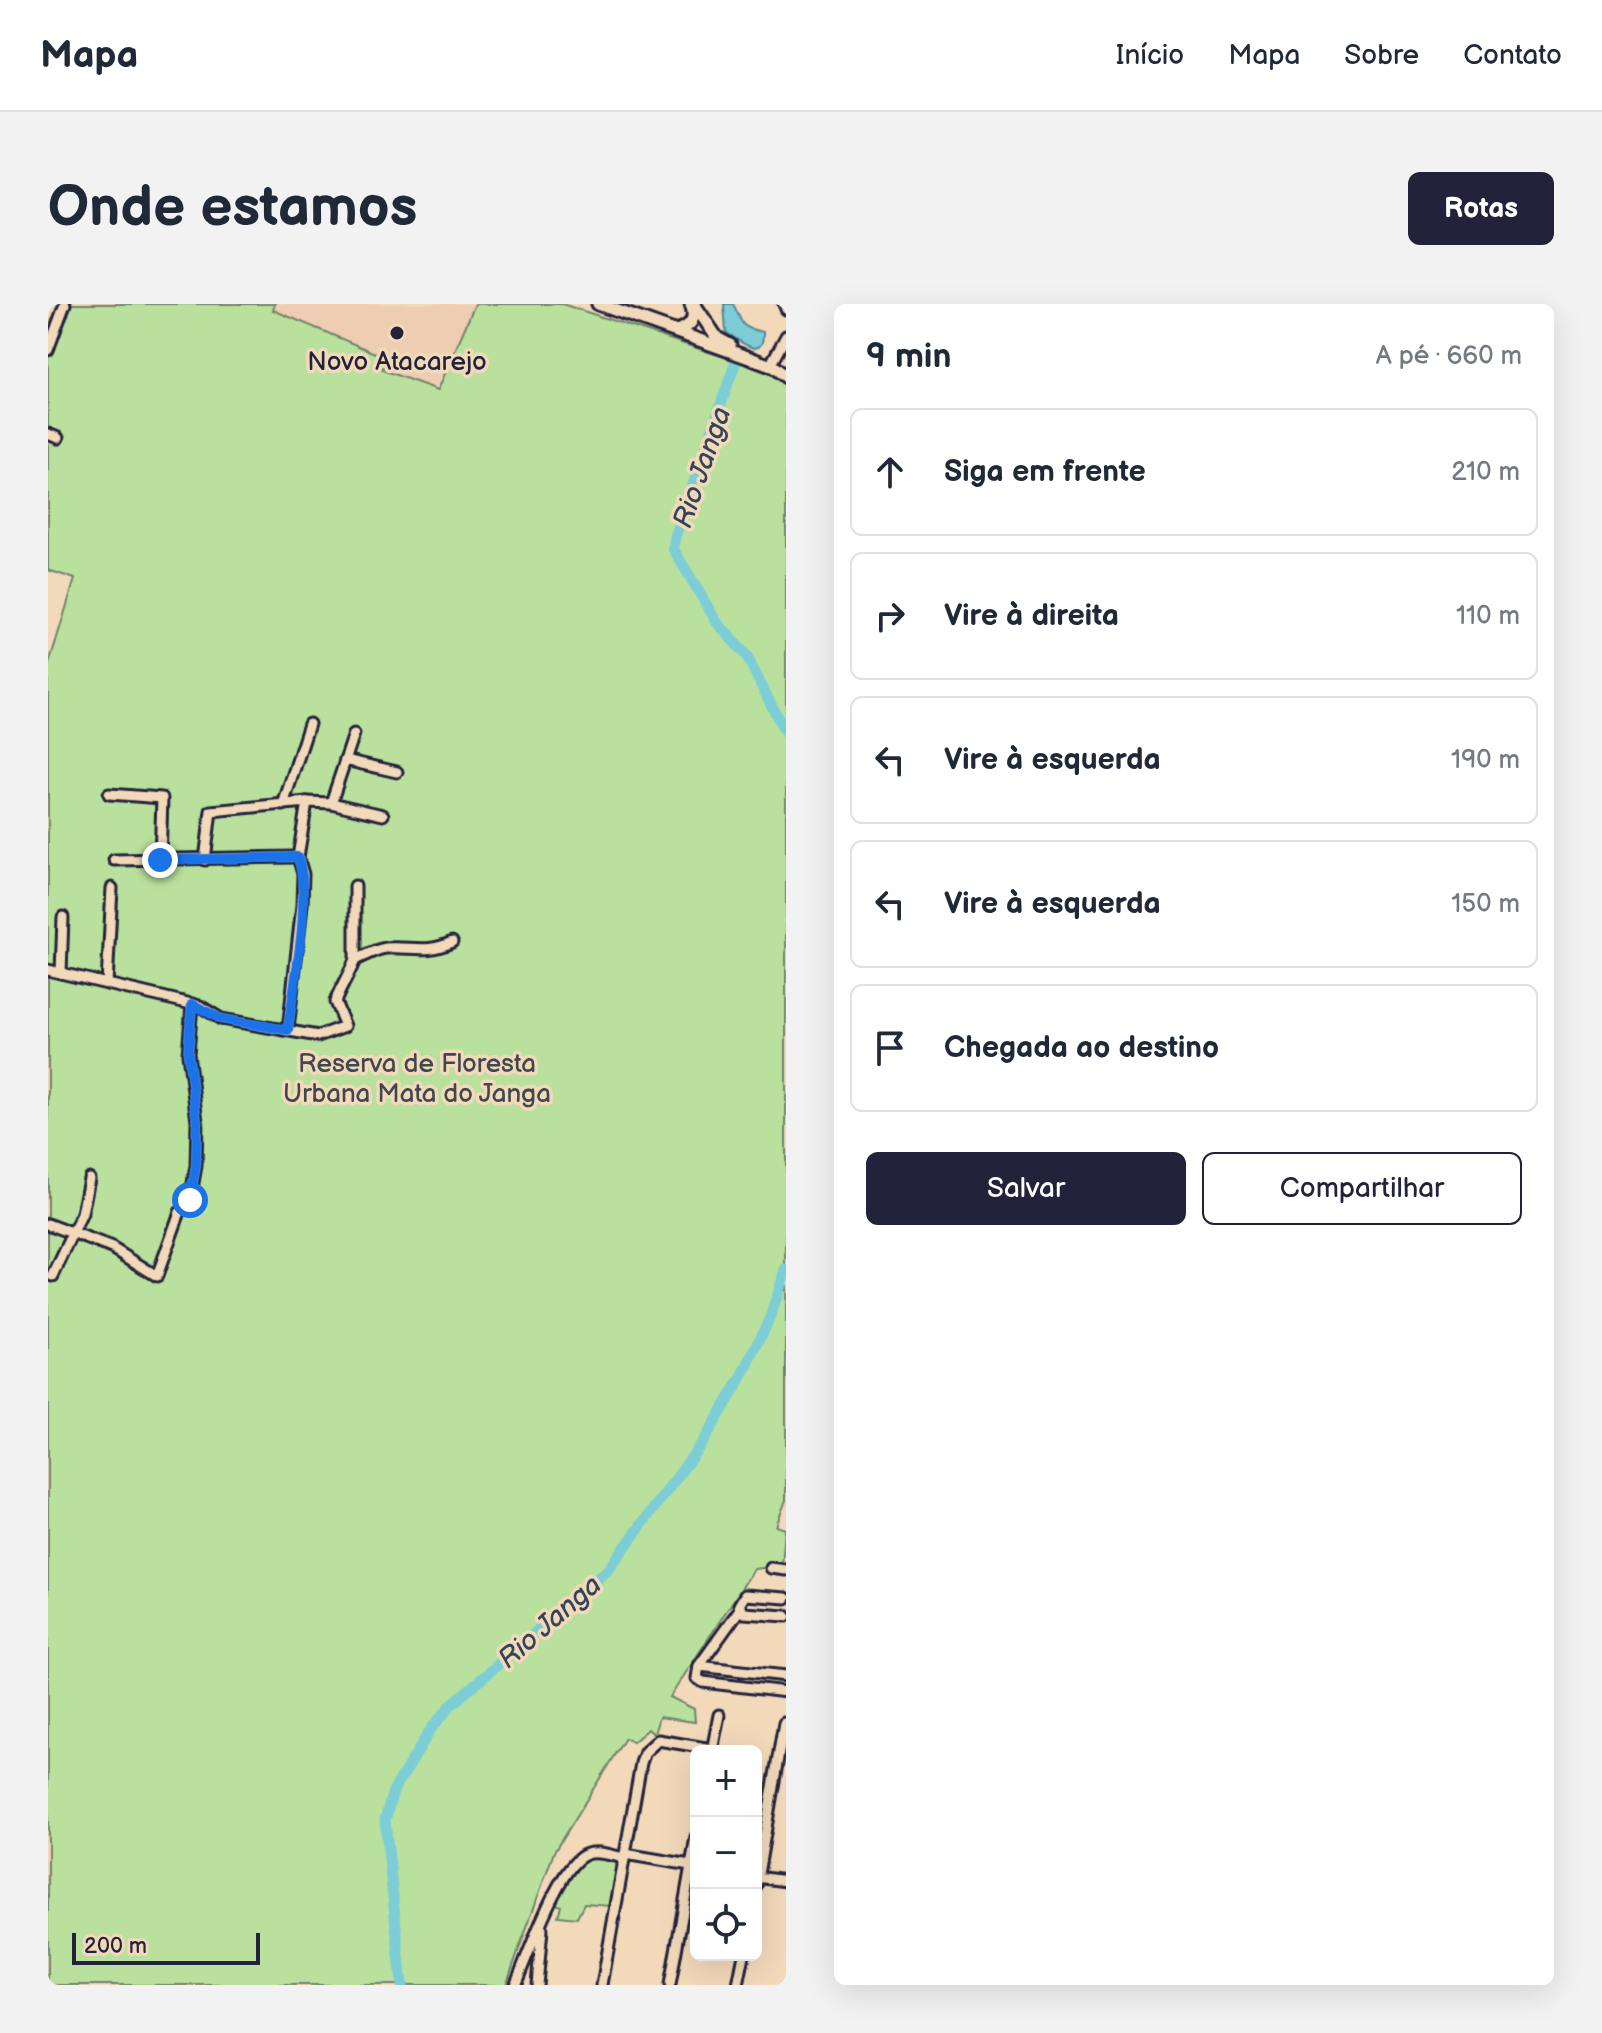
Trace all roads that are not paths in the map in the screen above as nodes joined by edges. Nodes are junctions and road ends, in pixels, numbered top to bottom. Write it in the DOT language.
graph roads {
  1 [pos="65,304"];
  2 [pos="598,304"];
  3 [pos="693,304"];
  4 [pos="676,331"];
  5 [pos="786,336"];
  6 [pos="48,350"];
  7 [pos="778,364"];
  8 [pos="786,377"];
  9 [pos="309,724"];
  10 [pos="354,734"];
  11 [pos="345,760"];
  12 [pos="397,772"];
  13 [pos="109,794"];
  14 [pos="307,802"];
  15 [pos="331,803"];
  16 [pos="283,805"];
  17 [pos="383,815"];
  18 [pos="298,857"];
  19 [pos="114,860"];
  20 [pos="160,860"];
  21 [pos="205,860"];
  22 [pos="355,886"];
  23 [pos="112,888"];
  24 [pos="63,917"];
  25 [pos="452,942"];
  26 [pos="355,960"];
  27 [pos="48,970"];
  28 [pos="61,973"];
  29 [pos="107,984"];
  30 [pos="192,1004"];
  31 [pos="288,1030"];
  32 [pos="89,1178"];
  33 [pos="190,1200"];
  34 [pos="180,1212"];
  35 [pos="48,1224"];
  36 [pos="73,1234"];
  37 [pos="53,1276"];
  38 [pos="771,1568"];
  39 [pos="786,1570"];
  40 [pos="786,1598"];
  41 [pos="742,1611"];
  42 [pos="786,1616"];
  43 [pos="699,1666"];
  44 [pos="786,1677"];
  45 [pos="785,1691"];
  46 [pos="719,1715"];
  47 [pos="784,1723"];
  48 [pos="690,1745"];
  49 [pos="713,1745"];
  50 [pos="762,1851"];
  51 [pos="625,1856"];
  52 [pos="690,1866"];
  53 [pos="762,1880"];
  54 [pos="786,1881"];
  55 [pos="690,1882"];
  56 [pos="542,1923"];
  57 [pos="743,1961"];
  58 [pos="515,1985"];
  59 [pos="537,1985"];
  60 [pos="602,1985"];
  61 [pos="670,1985"];
  62 [pos="738,1985"];
  1 -- 6 [label="street"];
  2 -- 4 [label="main road"];
  3 -- 4 [label="main road"];
  3 -- 7 [label="main road"];
  4 -- 7 [label="main road"];
  5 -- 7 [label="street"];
  7 -- 8 [label="main road"];
  9 -- 16 [label="street"];
  10 -- 11 [label="street"];
  11 -- 12 [label="street"];
  11 -- 15 [label="street"];
  13 -- 20 [label="street"];
  14 -- 15 [label="street"];
  14 -- 16 [label="street"];
  14 -- 18 [label="street"];
  15 -- 17 [label="street"];
  16 -- 21 [label="street"];
  18 -- 21 [label="street"];
  18 -- 31 [label="street"];
  19 -- 20 [label="street"];
  20 -- 21 [label="street"];
  22 -- 26 [label="street"];
  23 -- 29 [label="street"];
  24 -- 28 [label="street"];
  25 -- 26 [label="street"];
  26 -- 31 [label="street"];
  27 -- 28 [label="street"];
  28 -- 29 [label="street"];
  29 -- 30 [label="street"];
  30 -- 31 [label="street"];
  30 -- 33 [label="street"];
  32 -- 36 [label="street"];
  34 -- 36 [label="street"];
  35 -- 36 [label="street"];
  36 -- 37 [label="street"];
  38 -- 39 [label="street"];
  40 -- 41 [label="street"];
  41 -- 42 [label="street"];
  41 -- 43 [label="street"];
  43 -- 44 [label="street"];
  43 -- 45 [label="street"];
  44 -- 45 [label="street"];
  46 -- 49 [label="street"];
  47 -- 50 [label="street"];
  48 -- 51 [label="street"];
  51 -- 52 [label="street"];
  51 -- 56 [label="street"];
  51 -- 60 [label="street"];
  53 -- 54 [label="street"];
  55 -- 61 [label="street"];
  56 -- 58 [label="street"];
  56 -- 59 [label="street"];
  57 -- 62 [label="street"];
}
